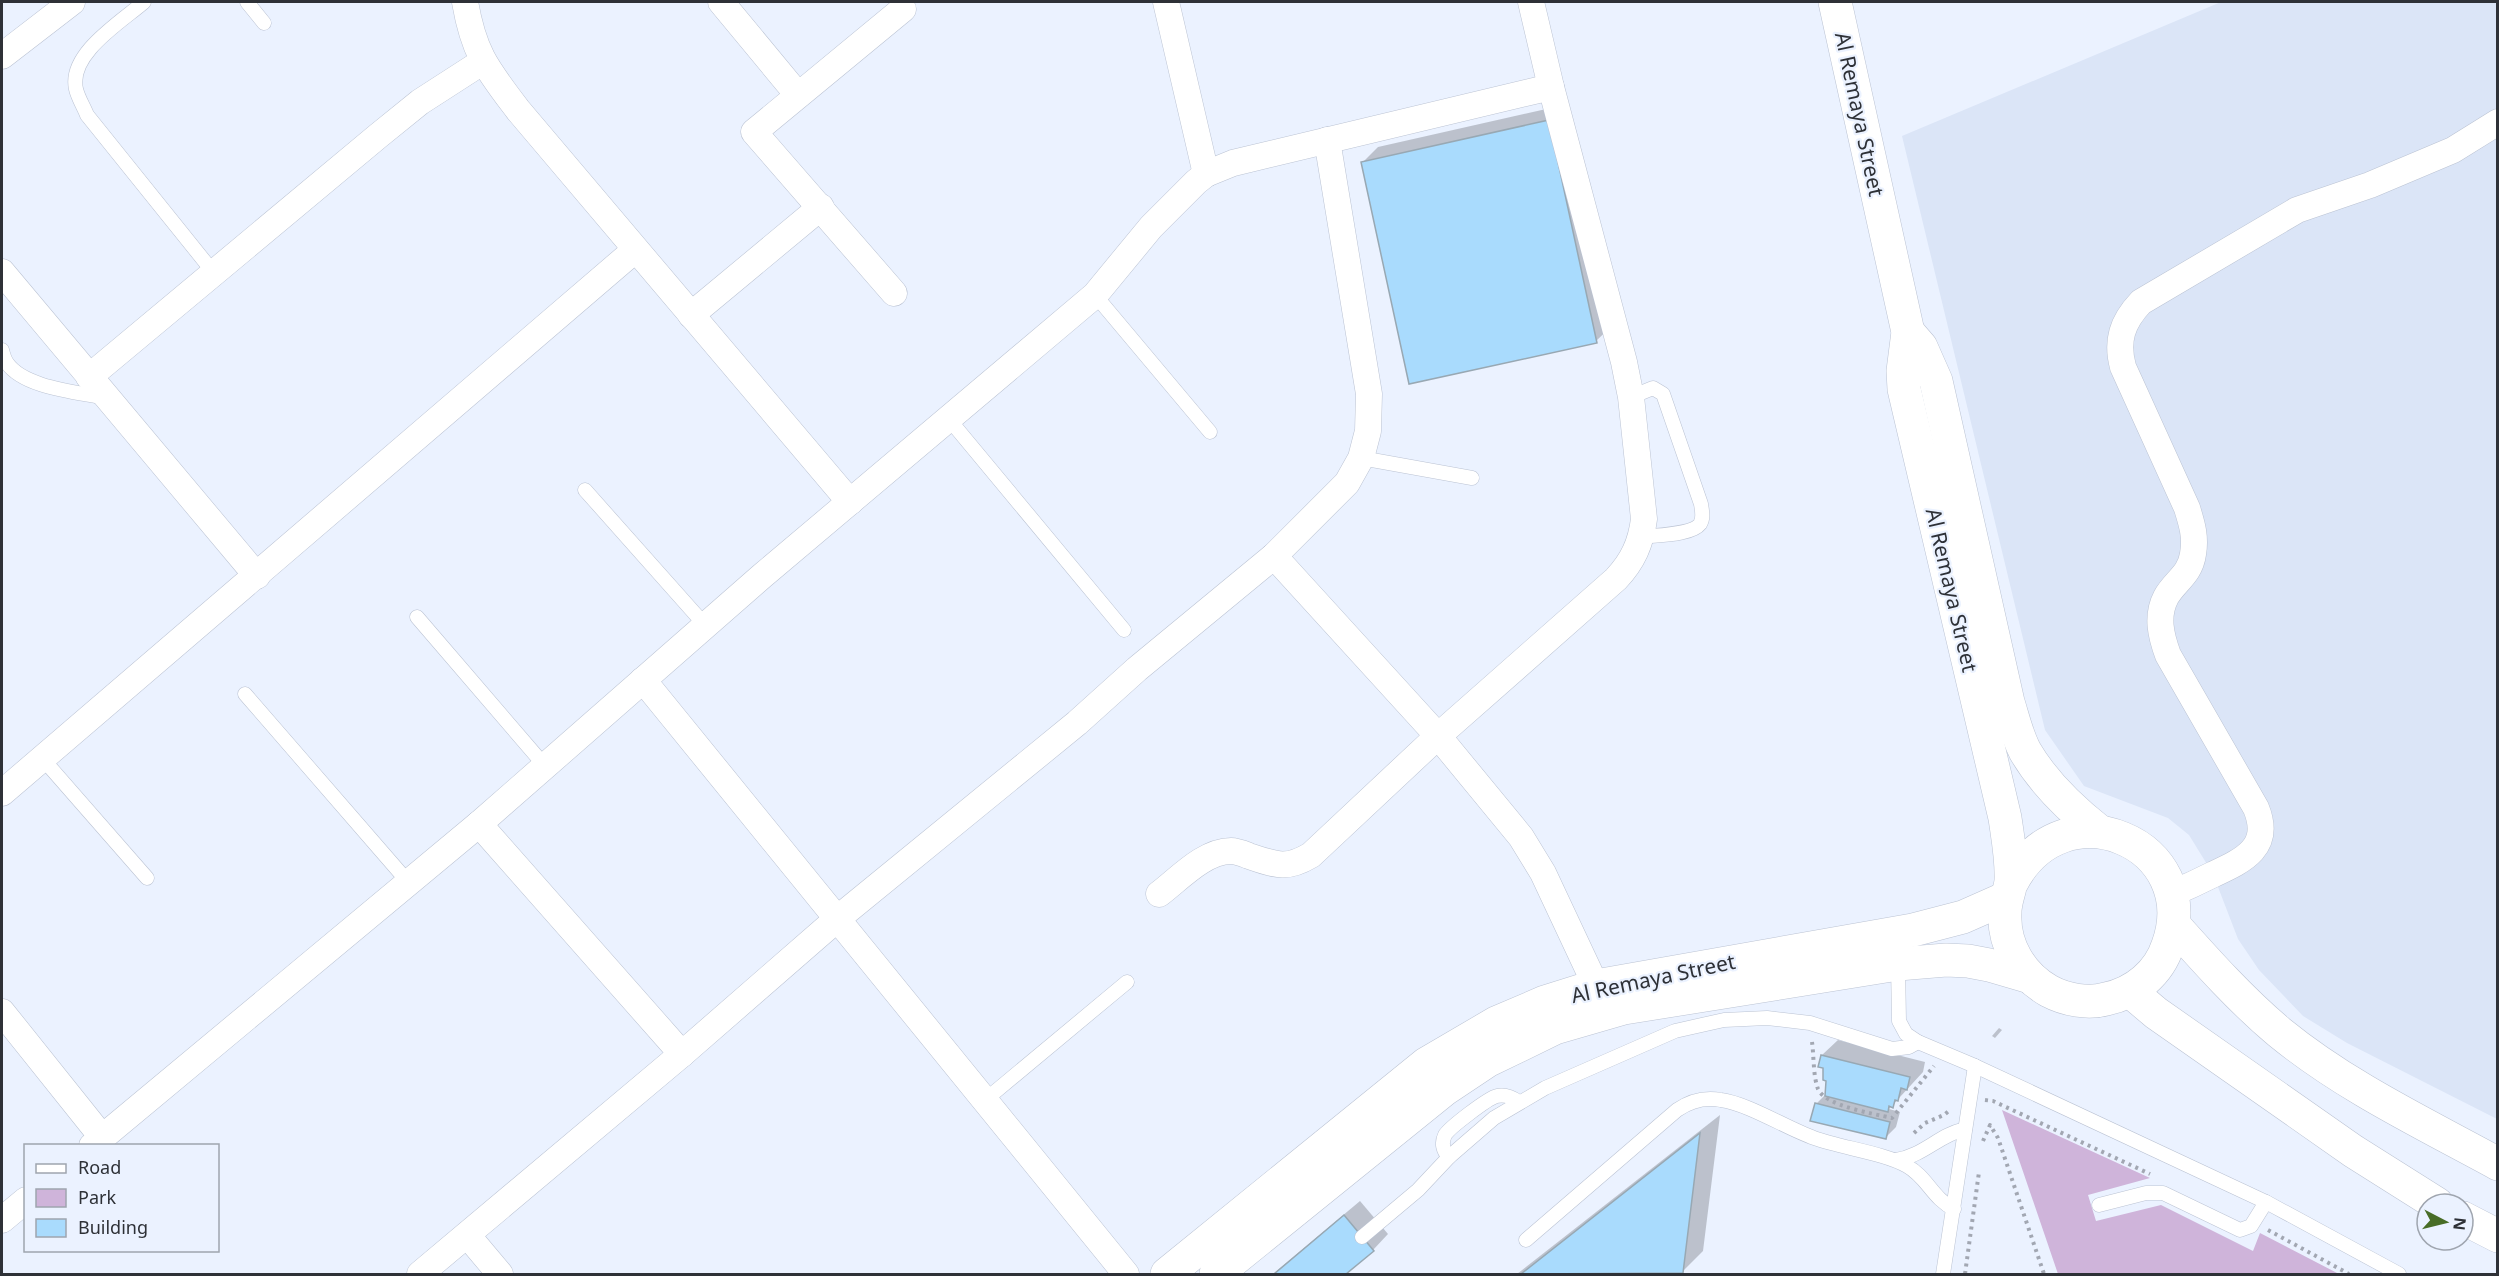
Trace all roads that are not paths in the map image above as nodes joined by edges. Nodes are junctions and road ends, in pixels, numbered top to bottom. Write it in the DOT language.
graph roads {
  1 [pos="72,2"];
  2 [pos="144,2"];
  3 [pos="247,2"];
  4 [pos="465,2"];
  5 [pos="721,2"];
  6 [pos="1166,2"];
  7 [pos="1532,2"];
  8 [pos="1835,2"];
  9 [pos="903,9"];
  10 [pos="264,23"];
  11 [pos="2,56"];
  12 [pos="482,62"];
  13 [pos="1551,87"];
  14 [pos="798,95"];
  15 [pos="2498,122"];
  16 [pos="1327,140"];
  17 [pos="1206,174"];
  18 [pos="821,207"];
  19 [pos="635,250"];
  20 [pos="214,273"];
  21 [pos="2,280"];
  22 [pos="894,293"];
  23 [pos="1095,296"];
  24 [pos="692,315"];
  25 [pos="1908,332"];
  26 [pos="2,350"];
  27 [pos="4,367"];
  28 [pos="89,377"];
  29 [pos="1631,397"];
  30 [pos="107,398"];
  31 [pos="948,418"];
  32 [pos="1210,432"];
  33 [pos="1361,459"];
  34 [pos="1472,478"];
  35 [pos="585,490"];
  36 [pos="850,502"];
  37 [pos="1642,537"];
  38 [pos="1274,556"];
  39 [pos="257,576"];
  40 [pos="417,616"];
  41 [pos="705,625"];
  42 [pos="1124,630"];
  43 [pos="643,680"];
  44 [pos="245,694"];
  45 [pos="1438,736"];
  46 [pos="42,758"];
  47 [pos="545,766"];
  48 [pos="2,793"];
  49 [pos="479,824"];
  50 [pos="2099,831"];
  51 [pos="147,878"];
  52 [pos="409,883"];
  53 [pos="2009,891"];
  54 [pos="1159,894"];
  55 [pos="2172,910"];
  56 [pos="837,919"];
  57 [pos="1898,964"];
  58 [pos="2030,977"];
  59 [pos="1127,982"];
  60 [pos="2130,990"];
  61 [pos="1600,999"];
  62 [pos="2,1012"];
  63 [pos="1918,1042"];
  64 [pos="682,1054"];
  65 [pos="1975,1066"];
  66 [pos="984,1101"];
  67 [pos="1519,1102"];
  68 [pos="1965,1129"];
  69 [pos="97,1141"];
  70 [pos="1449,1157"];
  71 [pos="1896,1160"];
  72 [pos="2498,1164"];
  73 [pos="2418,1192"];
  74 [pos="24,1202"];
  75 [pos="2266,1202"];
  76 [pos="2100,1205"];
  77 [pos="1954,1209"];
  78 [pos="2,1220"];
  79 [pos="2475,1224"];
  80 [pos="468,1236"];
  81 [pos="2498,1236"];
  82 [pos="1362,1237"];
  83 [pos="1526,1240"];
  84 [pos="2380,1270"];
  85 [pos="420,1275"];
  86 [pos="500,1275"];
  87 [pos="1126,1275"];
  88 [pos="1167,1275"];
  89 [pos="1216,1275"];
  90 [pos="1943,1275"];
  91 [pos="2399,1275"];
  1 -- 11 [label="street"];
  2 -- 20 [label="lane"];
  3 -- 10 [label="lane"];
  4 -- 12 [label="street"];
  5 -- 14 [label="street"];
  6 -- 17 [label="street"];
  7 -- 13 [label="street"];
  8 -- 25 [label="street, Al Remaya Street"];
  9 -- 14 [label="street"];
  12 -- 19 [label="street"];
  12 -- 20 [label="street"];
  13 -- 16 [label="street"];
  13 -- 29 [label="street"];
  14 -- 18 [label="street"];
  15 -- 55 [label="street"];
  16 -- 17 [label="street"];
  16 -- 33 [label="street"];
  17 -- 23 [label="street"];
  18 -- 22 [label="street"];
  18 -- 24 [label="street"];
  19 -- 24 [label="street"];
  19 -- 39 [label="street"];
  20 -- 28 [label="street"];
  21 -- 28 [label="street"];
  23 -- 31 [label="street"];
  23 -- 32 [label="lane"];
  24 -- 36 [label="street"];
  25 -- 50 [label="street, Al Remaya Street"];
  25 -- 53 [label="street, Al Remaya Street"];
  26 -- 27 [label="lane"];
  27 -- 30 [label="lane"];
  28 -- 30 [label="street"];
  29 -- 37 [label="street"];
  29 -- 37 [label="lane"];
  30 -- 39 [label="street"];
  31 -- 36 [label="street"];
  31 -- 42 [label="lane"];
  33 -- 34 [label="lane"];
  33 -- 38 [label="street"];
  35 -- 41 [label="lane"];
  36 -- 41 [label="street"];
  37 -- 45 [label="street"];
  38 -- 45 [label="street"];
  38 -- 56 [label="street"];
  39 -- 46 [label="street"];
  40 -- 47 [label="lane"];
  41 -- 43 [label="street"];
  43 -- 47 [label="street"];
  43 -- 56 [label="street"];
  44 -- 52 [label="lane"];
  45 -- 54 [label="street"];
  45 -- 61 [label="street"];
  46 -- 48 [label="street"];
  46 -- 51 [label="lane"];
  47 -- 49 [label="street"];
  49 -- 52 [label="street"];
  49 -- 64 [label="street"];
  50 -- 53 [label="street"];
  50 -- 55 [label="street"];
  52 -- 69 [label="street"];
  53 -- 58 [label="street"];
  53 -- 61 [label="street, Al Remaya Street"];
  55 -- 60 [label="street"];
  55 -- 72 [label="street"];
  56 -- 64 [label="street"];
  56 -- 66 [label="street"];
  57 -- 58 [label="street, Al Remaya Street"];
  57 -- 61 [label="street, Al Remaya Street"];
  57 -- 63 [label="lane"];
  58 -- 60 [label="street"];
  59 -- 66 [label="lane"];
  60 -- 73 [label="street"];
  61 -- 88 [label="street, Al Remaya Street"];
  61 -- 89 [label="street, Al Remaya Street"];
  62 -- 69 [label="street"];
  63 -- 65 [label="lane"];
  63 -- 67 [label="lane"];
  64 -- 80 [label="street"];
  65 -- 68 [label="lane"];
  65 -- 75 [label="lane"];
  66 -- 87 [label="street"];
  67 -- 70 [label="lane"];
  67 -- 70 [label="lane"];
  68 -- 71 [label="lane"];
  68 -- 77 [label="lane"];
  70 -- 82 [label="lane"];
  71 -- 77 [label="lane"];
  71 -- 83 [label="lane"];
  74 -- 78 [label="street"];
  75 -- 76 [label="lane"];
  75 -- 84 [label="lane"];
  77 -- 90 [label="lane"];
  79 -- 81 [label="street"];
  80 -- 85 [label="street"];
  80 -- 86 [label="street"];
  84 -- 91 [label="lane"];
}
